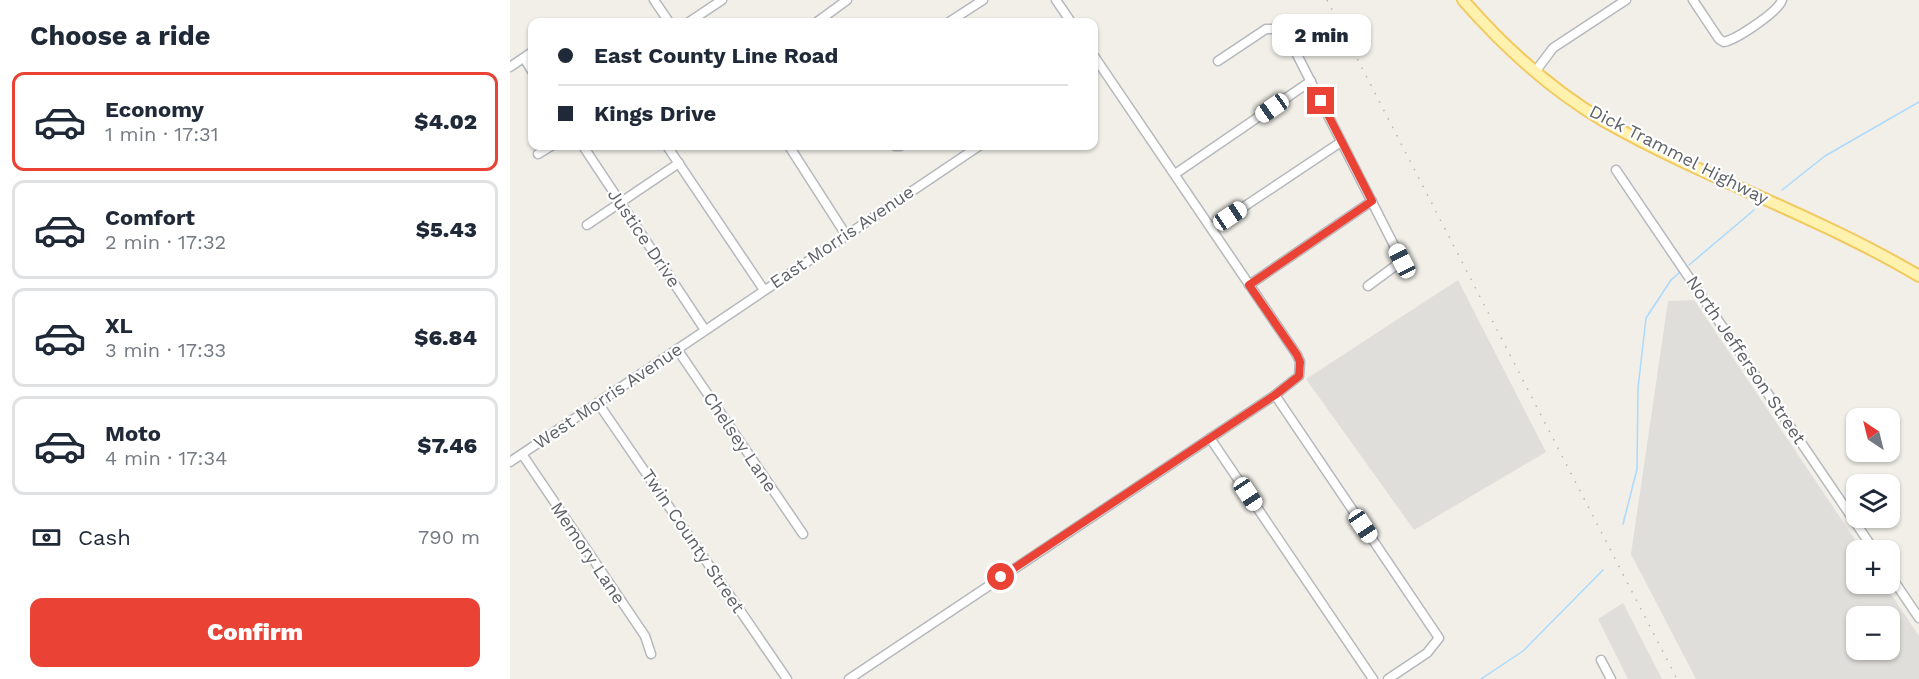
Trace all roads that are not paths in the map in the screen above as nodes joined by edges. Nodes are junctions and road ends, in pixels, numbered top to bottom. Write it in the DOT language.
graph roads {
  1 [pos="654,0"];
  2 [pos="722,0"];
  3 [pos="846,0"];
  4 [pos="983,0"];
  5 [pos="1056,0"];
  6 [pos="1626,0"];
  7 [pos="1693,0"];
  8 [pos="1782,0"];
  9 [pos="1468,2"];
  10 [pos="666,18"];
  11 [pos="695,18"];
  12 [pos="822,18"];
  13 [pos="955,18"];
  14 [pos="1068,18"];
  15 [pos="528,55"];
  16 [pos="524,58"];
  17 [pos="1218,61"];
  18 [pos="528,64"];
  19 [pos="510,67"];
  20 [pos="1098,68"];
  21 [pos="1534,72"];
  22 [pos="1311,81"];
  23 [pos="1341,141"];
  24 [pos="544,150"];
  25 [pos="586,150"];
  26 [pos="670,150"];
  27 [pos="792,150"];
  28 [pos="973,150"];
  29 [pos="538,154"];
  30 [pos="679,163"];
  31 [pos="1616,170"];
  32 [pos="1175,174"];
  33 [pos="1372,201"];
  34 [pos="620,203"];
  35 [pos="587,225"];
  36 [pos="1212,228"];
  37 [pos="846,235"];
  38 [pos="1919,276"];
  39 [pos="1249,285"];
  40 [pos="1368,286"];
  41 [pos="764,290"];
  42 [pos="705,330"];
  43 [pos="677,349"];
  44 [pos="1275,395"];
  45 [pos="598,403"];
  46 [pos="1210,438"];
  47 [pos="522,454"];
  48 [pos="510,462"];
  49 [pos="803,534"];
  50 [pos="1867,540"];
  51 [pos="1900,590"];
  52 [pos="1919,618"];
  53 [pos="651,654"];
  54 [pos="1601,660"];
  55 [pos="787,679"];
  56 [pos="849,679"];
  57 [pos="1372,679"];
  58 [pos="1388,679"];
  59 [pos="1611,679"];
  1 -- 10 [label="street"];
  2 -- 11 [label="street"];
  3 -- 12 [label="street"];
  4 -- 13 [label="street"];
  5 -- 14 [label="street"];
  6 -- 21 [label="street"];
  7 -- 8 [label="street"];
  9 -- 21 [label="main road, Dick Trammel Highway"];
  15 -- 16 [label="street"];
  16 -- 18 [label="street"];
  16 -- 19 [label="street"];
  17 -- 22 [label="street"];
  20 -- 32 [label="street"];
  21 -- 38 [label="main road, Dick Trammel Highway"];
  22 -- 23 [label="street"];
  22 -- 32 [label="street"];
  23 -- 33 [label="street"];
  23 -- 36 [label="street"];
  24 -- 29 [label="street"];
  25 -- 34 [label="street, Justice Drive"];
  26 -- 30 [label="street"];
  27 -- 37 [label="street"];
  28 -- 37 [label="street, East Morris Avenue"];
  30 -- 34 [label="street"];
  30 -- 41 [label="street"];
  31 -- 50 [label="street, North Jefferson Street"];
  32 -- 36 [label="street"];
  33 -- 39 [label="street"];
  33 -- 40 [label="street"];
  34 -- 35 [label="street"];
  34 -- 42 [label="street, Justice Drive"];
  36 -- 39 [label="street"];
  37 -- 41 [label="street, East Morris Avenue"];
  39 -- 44 [label="street"];
  41 -- 42 [label="street, East Morris Avenue"];
  42 -- 43 [label="street, West Morris Avenue"];
  43 -- 45 [label="street, West Morris Avenue"];
  43 -- 49 [label="street, Chelsey Lane"];
  44 -- 46 [label="street"];
  44 -- 58 [label="street"];
  45 -- 47 [label="street, West Morris Avenue"];
  45 -- 55 [label="street, Twin County Street"];
  46 -- 56 [label="street"];
  46 -- 57 [label="street"];
  47 -- 48 [label="street, West Morris Avenue"];
  47 -- 53 [label="street, Memory Lane"];
  51 -- 52 [label="street"];
  54 -- 59 [label="street"];
}
